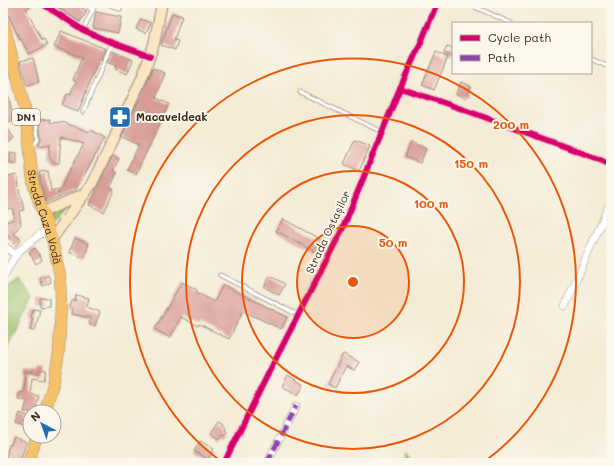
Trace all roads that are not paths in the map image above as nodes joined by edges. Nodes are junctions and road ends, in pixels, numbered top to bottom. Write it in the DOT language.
graph roads {
  1 [pos="41,3"];
  2 [pos="85,3"];
  3 [pos="96,3"];
  4 [pos="106,3"];
  5 [pos="162,3"];
  6 [pos="437,3"];
  7 [pos="466,3"];
  8 [pos="120,9"];
  9 [pos="93,11"];
  10 [pos="509,22"];
  11 [pos="4,29"];
  12 [pos="83,30"];
  13 [pos="112,42"];
  14 [pos="150,56"];
  15 [pos="592,59"];
  16 [pos="611,68"];
  17 [pos="400,88"];
  18 [pos="300,92"];
  19 [pos="83,112"];
  20 [pos="382,132"];
  21 [pos="611,165"];
  22 [pos="84,194"];
  23 [pos="611,201"];
  24 [pos="43,212"];
  25 [pos="51,234"];
  26 [pos="3,245"];
  27 [pos="16,254"];
  28 [pos="220,275"];
  29 [pos="3,278"];
  30 [pos="565,306"];
  31 [pos="298,315"];
  32 [pos="47,404"];
  33 [pos="296,406"];
  34 [pos="34,444"];
  35 [pos="28,463"];
  36 [pos="224,463"];
  37 [pos="267,463"];
  1 -- 12 [label="street"];
  2 -- 9 [label="lane"];
  3 -- 9 [label="lane"];
  4 -- 8 [label="lane"];
  5 -- 14 [label="main road"];
  6 -- 17 [label="street, Strada Ostașilor"];
  7 -- 10 [label="lane"];
  9 -- 12 [label="lane"];
  11 -- 24 [label="main road, Strada Cuza Vodă / DN1"];
  12 -- 13 [label="street"];
  13 -- 14 [label="street"];
  13 -- 19 [label="lane"];
  14 -- 22 [label="main road"];
  15 -- 16 [label="lane"];
  17 -- 20 [label="street, Strada Ostașilor"];
  17 -- 21 [label="street"];
  18 -- 20 [label="lane"];
  20 -- 31 [label="street, Strada Ostașilor"];
  22 -- 24 [label="main road"];
  22 -- 25 [label="main road"];
  23 -- 30 [label="street"];
  24 -- 25 [label="main road, Strada Cuza Vodă / DN1"];
  25 -- 27 [label="street"];
  25 -- 32 [label="main road, Strada Cuza Vodă / DN1"];
  26 -- 27 [label="street"];
  27 -- 29 [label="street"];
  28 -- 31 [label="lane"];
  31 -- 36 [label="street, Strada Ostașilor"];
  33 -- 37 [label="street"];
  34 -- 35 [label="main road"];
}
